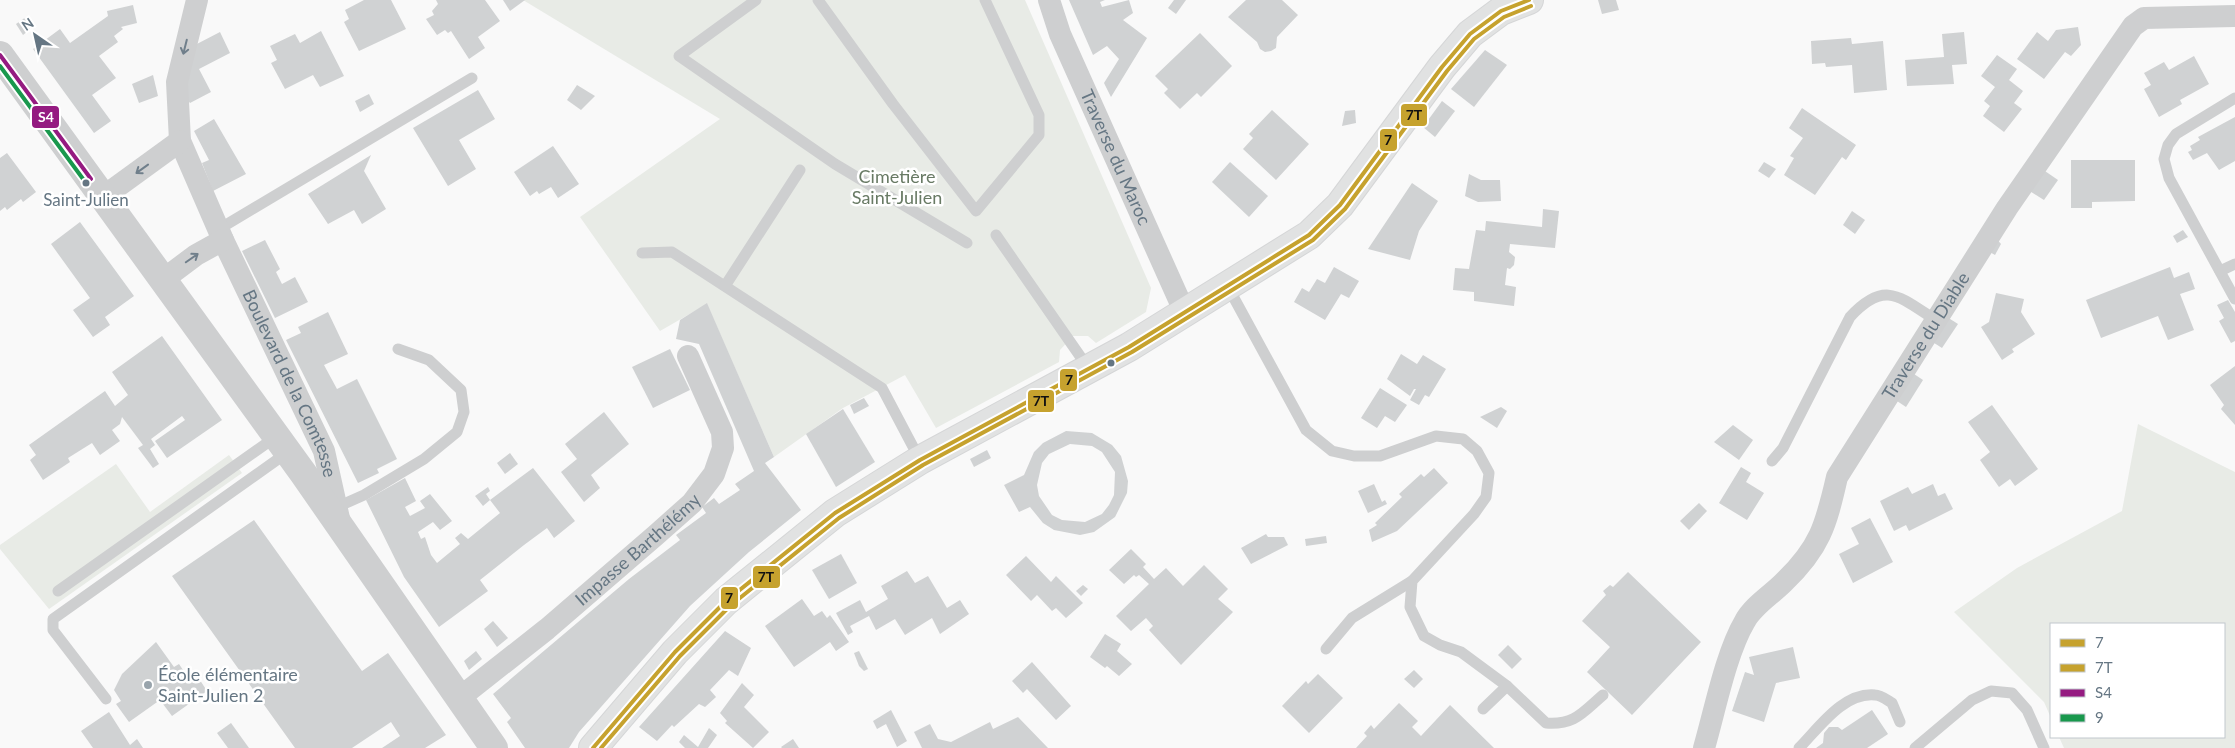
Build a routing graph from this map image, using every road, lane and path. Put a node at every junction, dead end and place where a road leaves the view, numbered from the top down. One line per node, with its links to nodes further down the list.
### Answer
1 (197, 0): 11 (street, one-way to 11)
2 (756, 0): 16 (lane)
3 (818, 0): 4 (lane)
4 (985, 0)
5 (1049, 0): 24 (street, Traverse du Maroc)
6 (1529, 0): 22 (main road)
7 (2235, 16): 25 (street, Traverse du Diable)
8 (3, 66): 13 (street, Boulevard de la Comtesse)
9 (472, 78): 14 (lane)
10 (2235, 98): 19 (lane)
11 (180, 141): 13 (street, one-way to 13); 14 (street, Boulevard de la Comtesse)
12 (800, 170): 21 (lane)
13 (103, 197): 20 (street, Boulevard de la Comtesse)
14 (221, 235): 20 (street, one-way to 14); 32 (street, Boulevard de la Comtesse)
15 (996, 235): 28 (lane)
16 (967, 243)
17 (642, 253): 21 (lane)
18 (2235, 264): 19 (lane)
19 (2220, 271): 23 (lane)
20 (164, 279): 29 (street, Boulevard de la Comtesse)
21 (725, 286): 30 (lane)
22 (1228, 287): 24 (main road); 33 (lane)
23 (2235, 299)
24 (1185, 313): 28 (main road)
25 (1936, 321): 31 (lane); 44 (street, Traverse du Diable)
26 (398, 349): 32 (lane)
27 (688, 356): 39 (street, Impasse Barthélémy)
28 (1089, 368): 30 (main road)
29 (282, 444): 32 (street, Boulevard de la Comtesse); 34 (lane); 38 (lane)
30 (920, 460): 43 (main road)
31 (1772, 462)
32 (340, 520): 39 (street, Boulevard de la Comtesse)
33 (1412, 581): 35 (lane); 36 (lane)
34 (58, 592)
35 (1326, 649)
36 (1507, 686): 37 (lane); 40 (lane)
37 (1603, 695)
38 (106, 698)
39 (458, 699): 42 (street, Boulevard de la Comtesse)
40 (1483, 709)
41 (1900, 722): 45 (lane)
42 (494, 748)
43 (593, 748)
44 (1704, 748)
45 (1798, 748)
46 (1915, 748): 47 (lane)
47 (2044, 748)

